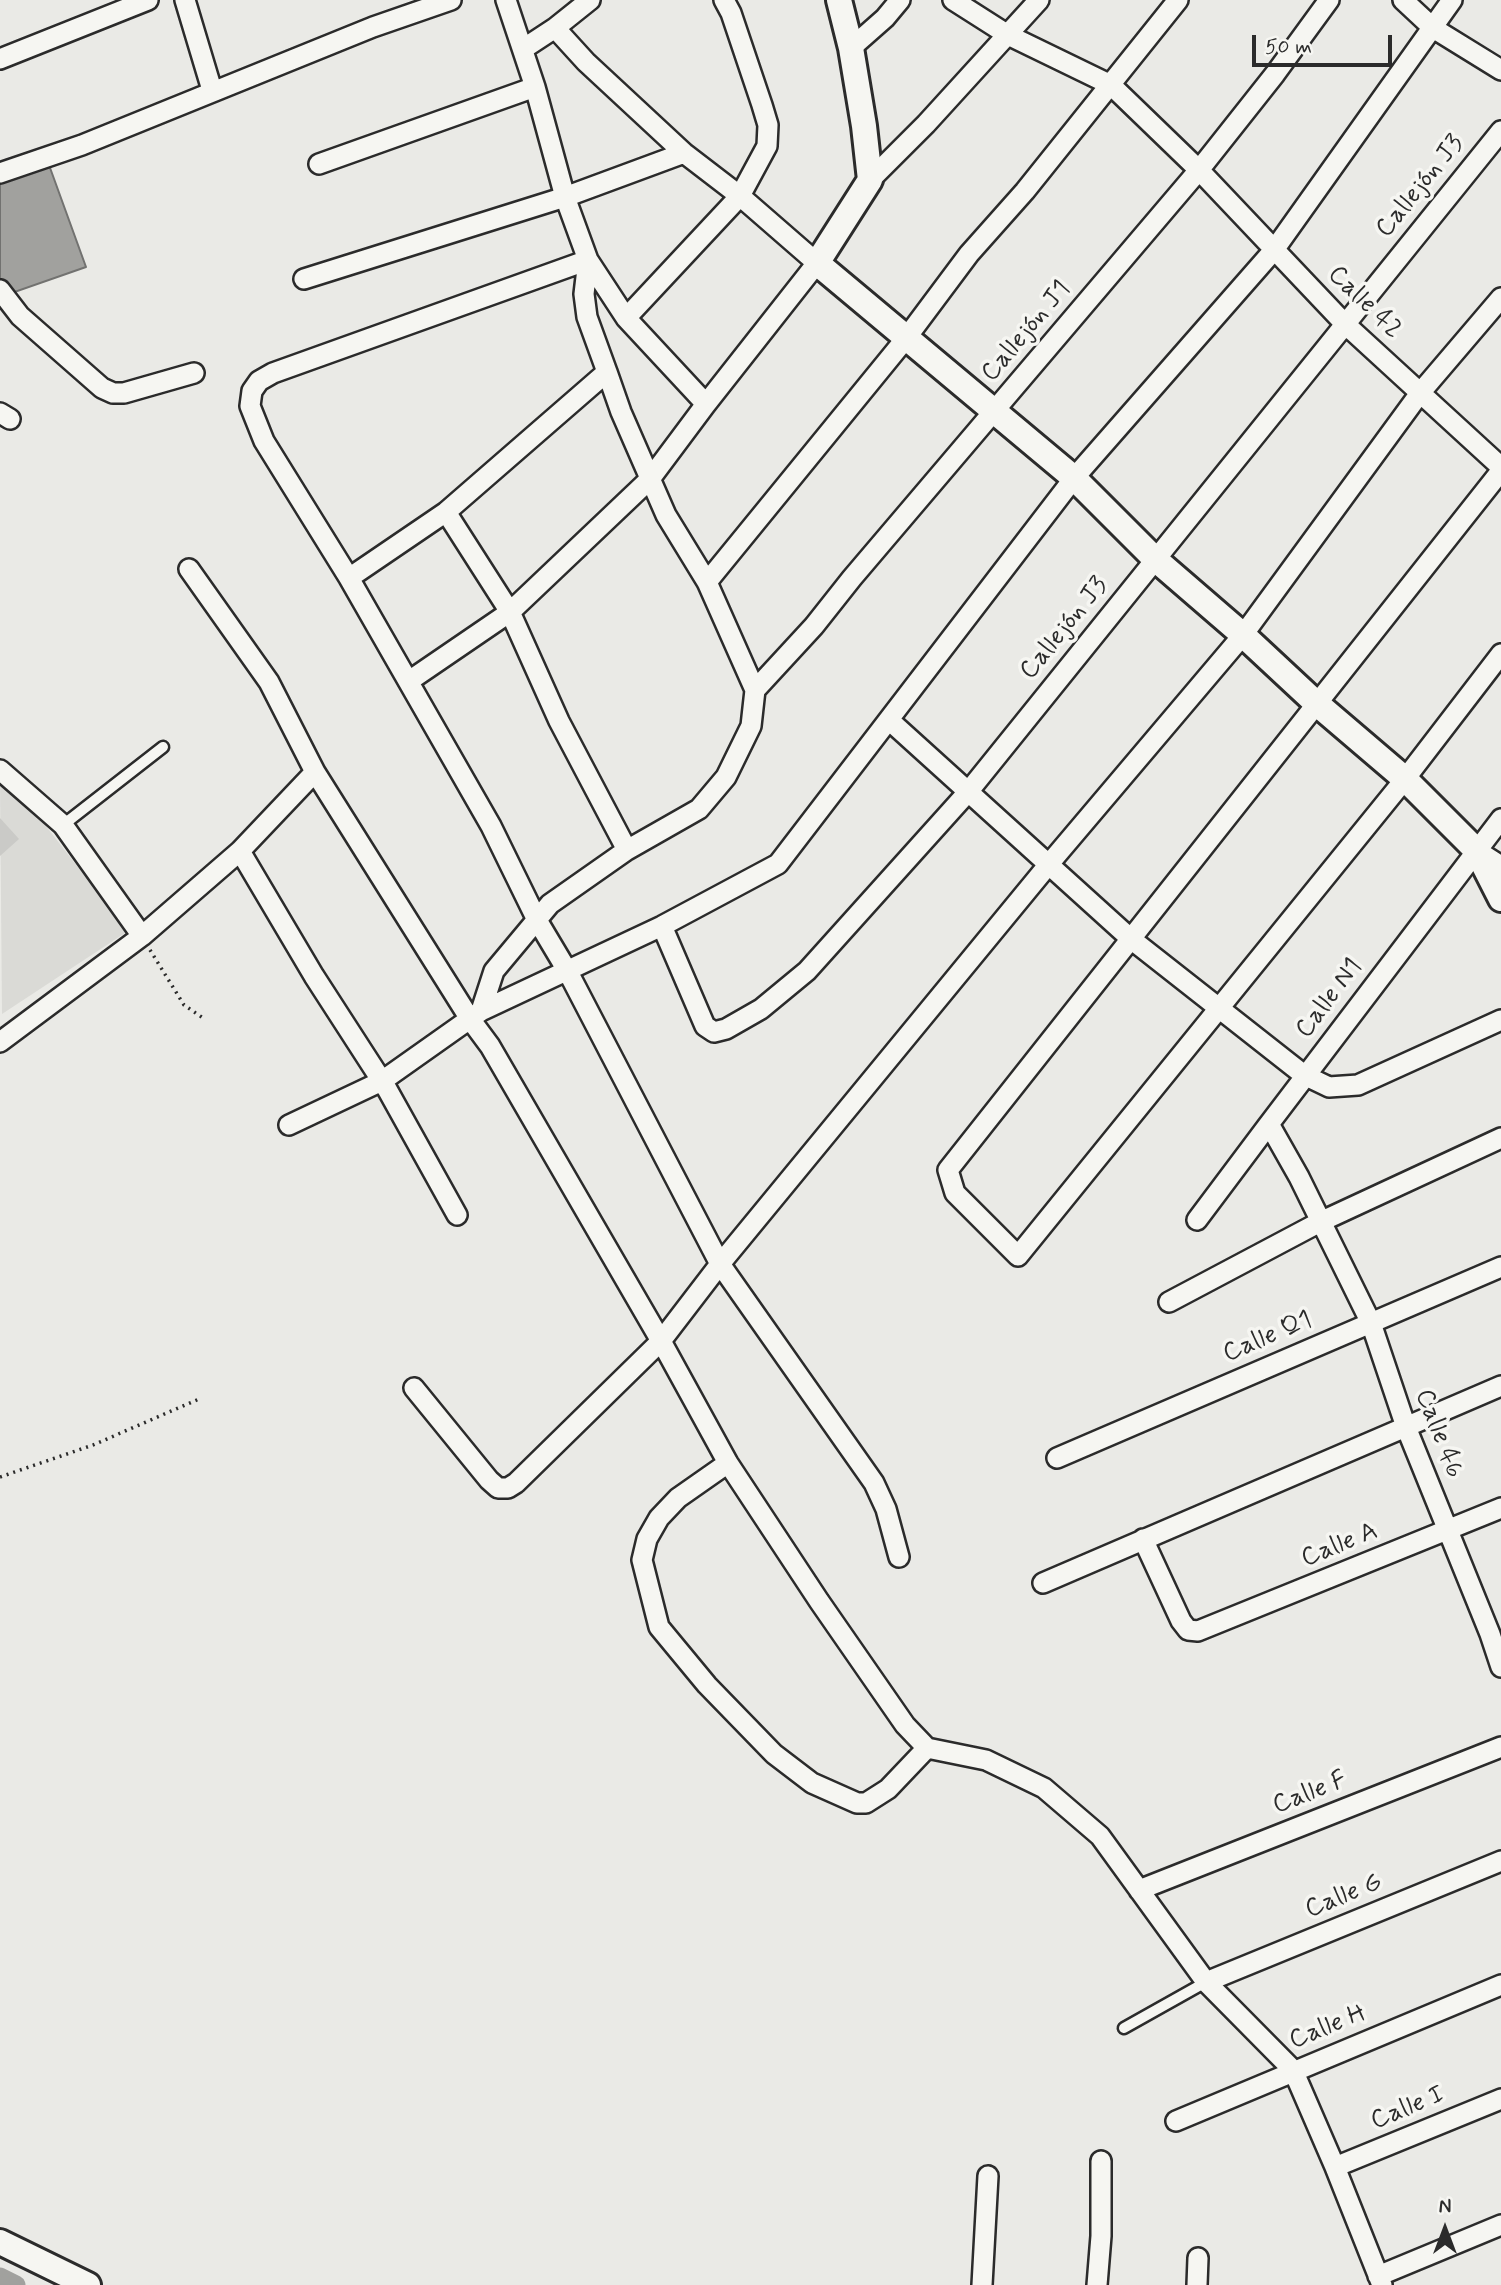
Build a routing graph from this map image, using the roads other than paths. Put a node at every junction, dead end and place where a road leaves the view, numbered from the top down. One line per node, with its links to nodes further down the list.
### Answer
1 (148, 0): 20 (street)
2 (186, 0): 24 (street)
3 (451, 0): 24 (street)
4 (506, 0): 19 (street)
5 (590, 0): 16 (street)
6 (724, 0): 31 (street)
7 (839, 0): 18 (street)
8 (900, 0): 18 (street)
9 (953, 0): 17 (street, Calle 42)
10 (1040, 0): 17 (street)
11 (1178, 0): 22 (street)
12 (1329, 0): 28 (street, Callejón J1)
13 (1403, 0): 15 (street)
14 (1452, 0): 15 (street)
15 (1433, 27): 21 (street); 33 (street)
16 (555, 29): 19 (street); 26 (street)
17 (1008, 35): 22 (street, Calle 42); 30 (street)
18 (850, 48): 30 (street)
19 (523, 49): 23 (street)
20 (0, 59)
21 (1501, 71)
22 (1111, 85): 28 (street, Calle 42); 41 (street)
23 (535, 87): 27 (street); 32 (street)
24 (212, 90): 29 (street)
25 (1501, 131): 40 (street, Callejón J3)
26 (684, 153): 31 (street); 32 (street)
27 (319, 164)
28 (1199, 170): 33 (street, Calle 42); 46 (street, Callejón J1)
29 (0, 173)
30 (870, 180): 35 (street)
31 (740, 195): 35 (street); 39 (street)
32 (565, 197): 34 (street); 36 (street)
33 (1274, 250): 40 (street, Calle 42); 48 (street)
34 (587, 260): 39 (street); 42 (street); 53 (street)
35 (817, 263): 41 (street); 45 (street)
36 (304, 279)
37 (0, 290): 43 (street)
38 (1501, 298): 44 (street)
39 (626, 318): 45 (street)
40 (1344, 323): 44 (street, Calle 42); 51 (street, Callejón J3)
41 (907, 337): 46 (street); 54 (street)
42 (607, 372): 49 (street); 50 (street)
43 (194, 373)
44 (1420, 393): 47 (street, Calle 42); 56 (street)
45 (706, 404): 49 (street)
46 (993, 412): 48 (street); 59 (street, Callejón J1)
47 (1501, 469): 60 (street)
48 (1074, 478): 51 (street); 61 (street)
49 (650, 479): 54 (street); 55 (street)
50 (446, 512): 53 (street); 55 (street)
51 (1155, 559): 56 (street); 66 (street, Callejón J3)
52 (188, 569): 64 (street)
53 (349, 578): 58 (street)
54 (707, 582): 59 (street)
55 (510, 612): 58 (street); 69 (street)
56 (1243, 635): 60 (street); 72 (street)
57 (1501, 654): 65 (street)
58 (409, 681): 75 (street)
59 (755, 690): 69 (street)
60 (1316, 703): 65 (street); 78 (street)
61 (888, 720): 66 (street); 76 (street)
62 (163, 747): 68 (lane)
63 (0, 770): 68 (street)
64 (315, 772): 71 (street); 81 (street)
65 (1405, 779): 70 (street); 80 (street)
66 (968, 792): 72 (street); 76 (street, Callejón J3)
67 (1501, 819): 70 (street, Calle N1)
68 (63, 825): 77 (street)
69 (627, 850): 75 (street)
70 (1476, 850): 73 (street); 74 (street); 84 (street, Calle N1)
71 (240, 851): 77 (street); 85 (street)
72 (1049, 864): 78 (street); 92 (street)
73 (1501, 866)
74 (1501, 899)
75 (537, 920): 79 (street); 81 (street)
76 (662, 926): 79 (street)
77 (142, 936): 83 (street)
78 (1131, 939): 80 (street); 80 (street)
79 (568, 972): 81 (street); 92 (street)
80 (1220, 1009): 84 (street)
81 (475, 1015): 85 (street); 96 (street)
82 (1501, 1020): 84 (street)
83 (0, 1042)
84 (1304, 1075): 86 (street, Calle N1)
85 (382, 1081): 87 (street); 89 (street)
86 (1269, 1124): 90 (street, Calle N1); 91 (street)
87 (289, 1125)
88 (1501, 1138): 91 (street)
89 (457, 1215)
90 (1197, 1220)
91 (1320, 1222): 94 (street); 95 (street, Calle 46)
92 (720, 1264): 96 (street); 105 (street)
93 (1501, 1267): 95 (street, Calle Q1)
94 (1169, 1302)
95 (1371, 1323): 99 (street, Calle 46); 100 (street, Calle Q1)
96 (661, 1341): 98 (street); 101 (street)
97 (1501, 1386): 99 (street)
98 (414, 1388)
99 (1406, 1427): 103 (street, Calle 46); 104 (street)
100 (1057, 1458)
101 (728, 1463): 110 (street); 110 (street)
102 (1501, 1508): 103 (street, Calle A)
103 (1447, 1531): 104 (street, Calle A); 107 (street, Calle 46)
104 (1143, 1539): 106 (street)
105 (899, 1558)
106 (1043, 1583)
107 (1495, 1631): 108 (street, Calle 46)
108 (1501, 1667)
109 (1501, 1747): 112 (street, Calle F)
110 (927, 1748): 112 (street)
111 (1501, 1861): 113 (street, Calle G)
112 (1139, 1890): 113 (street)
113 (1206, 1982): 115 (lane); 116 (street)
114 (1501, 1985): 116 (street, Calle H)
115 (1125, 2028)
116 (1293, 2070): 118 (street, Calle H); 120 (street)
117 (1501, 2099): 120 (street, Calle I)
118 (1175, 2121)
119 (1101, 2161): 128 (street)
120 (1335, 2167): 125 (street)
121 (988, 2176): 127 (street)
122 (1501, 2225): 125 (street)
123 (0, 2242): 126 (street)
124 (1198, 2259): 129 (street)
125 (1380, 2281)
126 (88, 2285)
127 (982, 2285)
128 (1097, 2285)
129 (1197, 2285)

